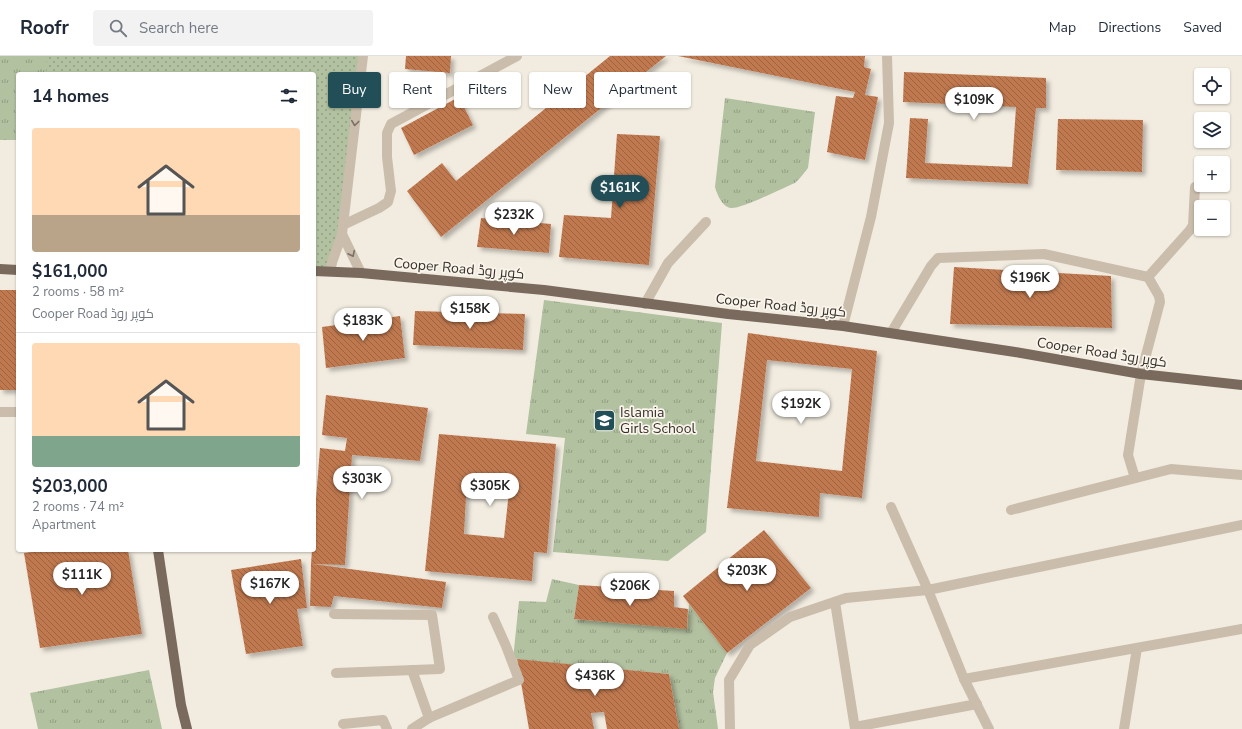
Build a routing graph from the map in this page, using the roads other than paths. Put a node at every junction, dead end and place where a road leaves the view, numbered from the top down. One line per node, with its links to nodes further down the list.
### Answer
1 (363, 56): 6 (street, one-way to 6)
2 (517, 56): 6 (street)
3 (887, 56): 14 (street)
4 (1195, 192): 12 (street)
5 (706, 222): 13 (street)
6 (342, 229): 10 (street); 11 (street, one-way to 11)
7 (0, 269): 8 (main road)
8 (16, 270)
9 (316, 271): 10 (main road, Cooper Road کوپر روڈ)
10 (329, 271): 11 (main road, Cooper Road کوپر روڈ)
11 (361, 274): 13 (main road, Cooper Road کوپر روڈ)
12 (1148, 277): 15 (street); 16 (street)
13 (645, 304): 14 (main road, Cooper Road کوپر روڈ)
14 (843, 326): 15 (main road, Cooper Road کوپر روڈ)
15 (891, 333): 16 (main road, Cooper Road کوپر روڈ)
16 (1141, 374): 17 (main road, Cooper Road کوپر روڈ); 21 (street)
17 (1242, 386)
18 (0, 412): 19 (street)
19 (16, 412)
20 (1242, 475): 21 (street)
21 (1135, 478): 23 (street)
22 (890, 507): 26 (street)
23 (1011, 510)
24 (1242, 525): 26 (street)
25 (158, 552): 39 (main road)
26 (928, 590): 27 (street); 34 (street)
27 (835, 602): 38 (street); 42 (street)
28 (334, 614): 32 (street)
29 (493, 617): 36 (street)
30 (1242, 629): 31 (street)
31 (1137, 648): 34 (street); 44 (street)
32 (412, 670): 33 (street); 36 (street)
33 (336, 673)
34 (964, 679): 35 (street)
35 (977, 704): 38 (street); 43 (street)
36 (429, 718): 41 (street)
37 (343, 724): 40 (street)
38 (855, 728)
39 (188, 729)
40 (387, 729)
41 (412, 729)
42 (730, 729)
43 (989, 729)
44 (1124, 729)

